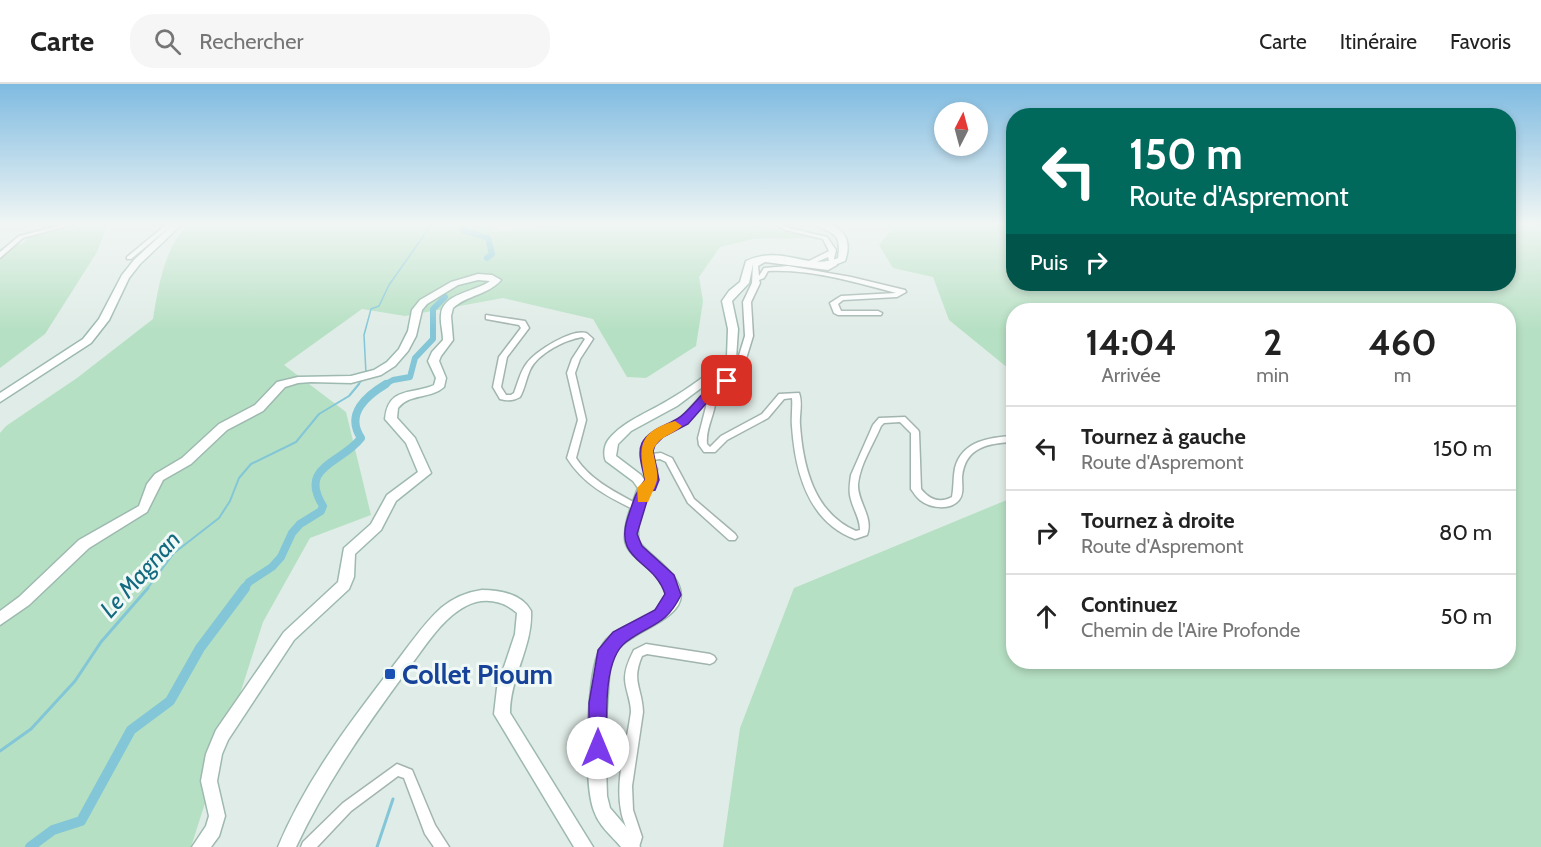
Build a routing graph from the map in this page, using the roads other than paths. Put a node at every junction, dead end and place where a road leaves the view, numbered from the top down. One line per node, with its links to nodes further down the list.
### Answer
1 (140, 260): 10 (street)
2 (759, 260): 13 (street)
3 (824, 260): 5 (street)
4 (839, 260): 5 (street)
5 (833, 264): 6 (street)
6 (756, 279): 7 (street); 9 (street)
7 (878, 314)
8 (489, 317): 14 (street)
9 (711, 392): 11 (street); 12 (street)
10 (0, 398)
11 (1006, 440)
12 (648, 457): 13 (street); 15 (street)
13 (644, 488): 14 (street)
14 (638, 508): 23 (street)
15 (732, 537)
16 (0, 619): 18 (street)
17 (711, 658): 23 (street)
18 (201, 847)
19 (287, 847): 22 (street)
20 (308, 847): 21 (street)
21 (442, 847)
22 (584, 847)
23 (632, 847)

